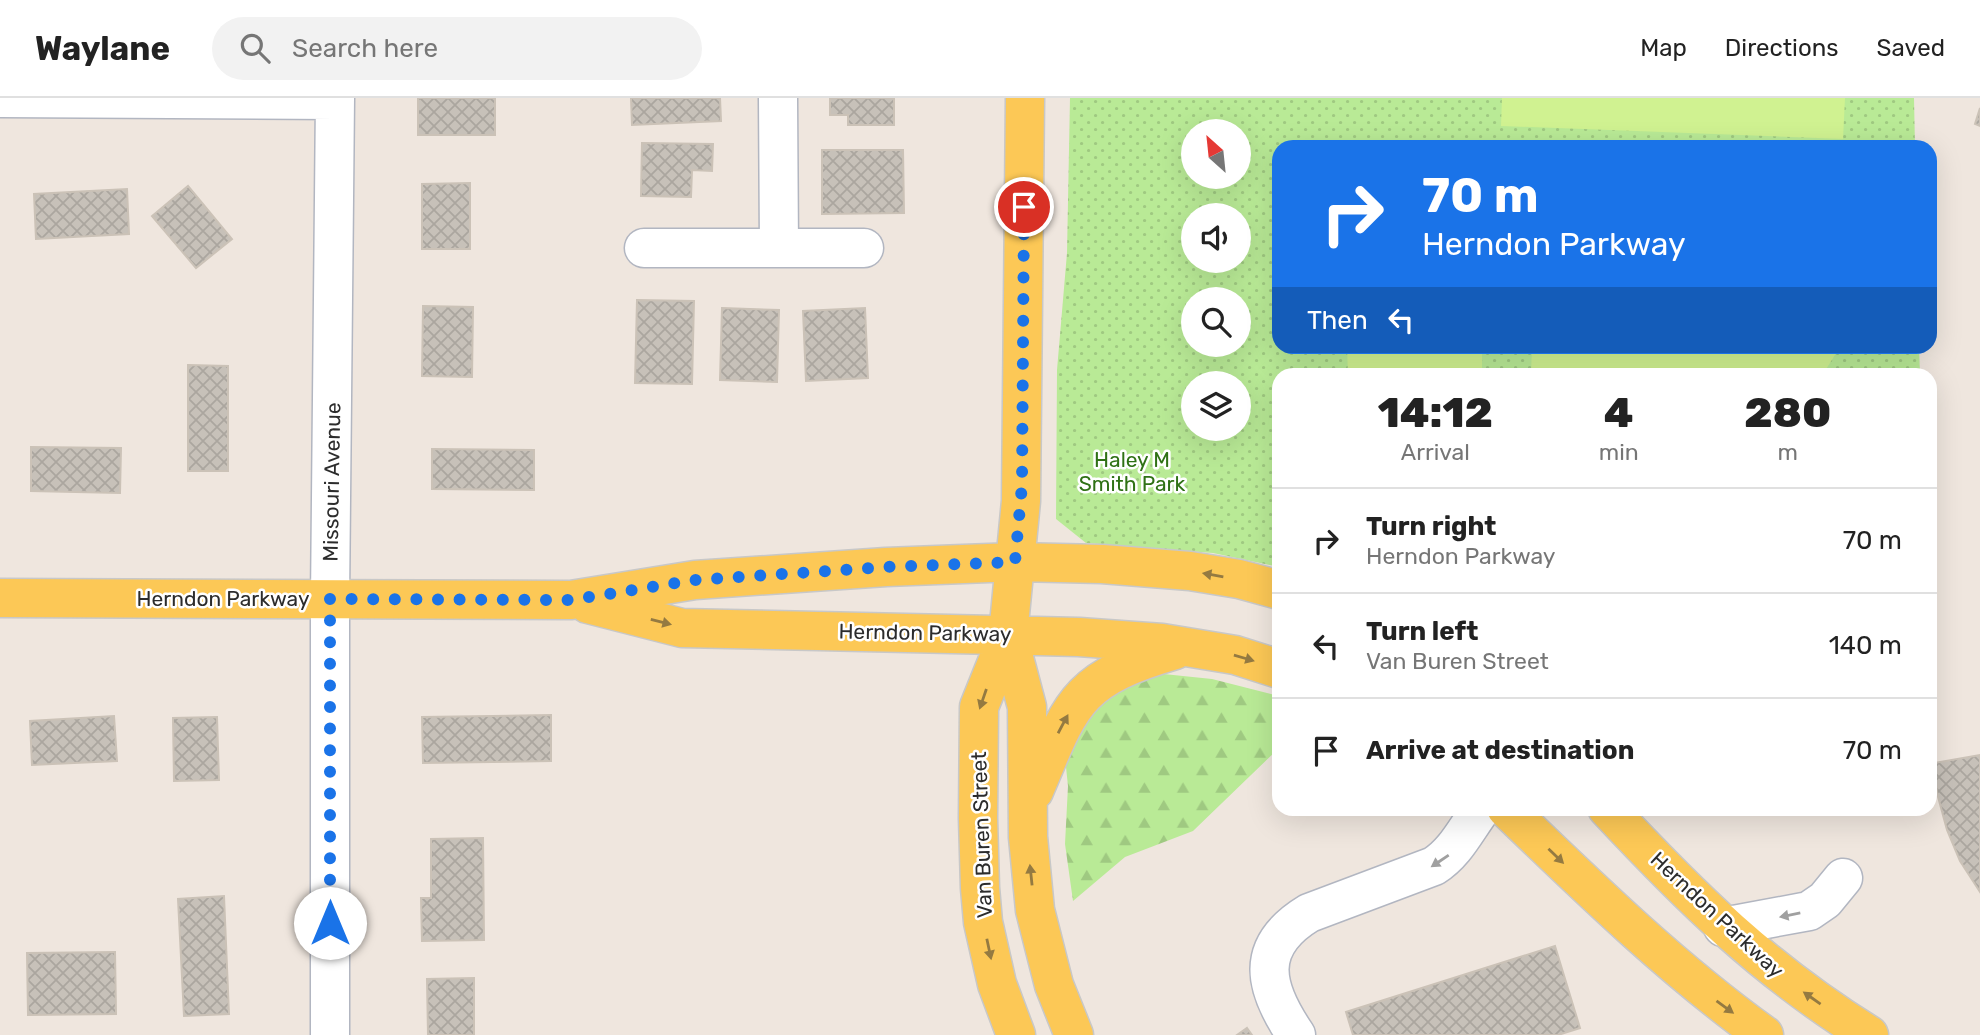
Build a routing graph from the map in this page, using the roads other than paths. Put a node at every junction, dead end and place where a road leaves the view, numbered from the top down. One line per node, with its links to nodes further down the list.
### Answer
1 (0, 98): 4 (street)
2 (778, 98): 6 (street)
3 (1024, 98): 8 (main road, Van Buren Street)
4 (335, 99): 11 (street, Missouri Avenue)
5 (644, 248): 6 (street)
6 (779, 248): 7 (street)
7 (864, 248)
8 (1015, 562): 9 (main road, Herndon Parkway, one-way to 8); 12 (main road, Herndon Parkway); 13 (main road, Van Buren Street)
9 (1272, 588)
10 (0, 598): 11 (main road, Herndon Parkway)
11 (330, 599): 12 (main road, Herndon Parkway); 23 (street, Missouri Avenue)
12 (571, 600): 13 (main road, Herndon Parkway, one-way to 13)
13 (1008, 635): 14 (main road, Herndon Parkway); 16 (main road, Van Buren Street); 24 (main road, Van Buren Street, one-way to 24)
14 (1188, 646): 15 (main road, Herndon Parkway, one-way to 15); 16 (main road, one-way to 14)
15 (1272, 667)
16 (1027, 809): 25 (main road, Van Buren Street, one-way to 16)
17 (1476, 816): 22 (street, one-way to 22)
18 (1515, 816): 26 (main road, one-way to 26)
19 (1615, 816): 21 (main road, Herndon Parkway)
20 (1843, 878): 21 (street, one-way to 21)
21 (1723, 927): 27 (main road, Herndon Parkway, one-way to 21)
22 (1288, 1023)
23 (330, 1035)
24 (1016, 1035)
25 (1074, 1035)
26 (1764, 1035)
27 (1869, 1035)

